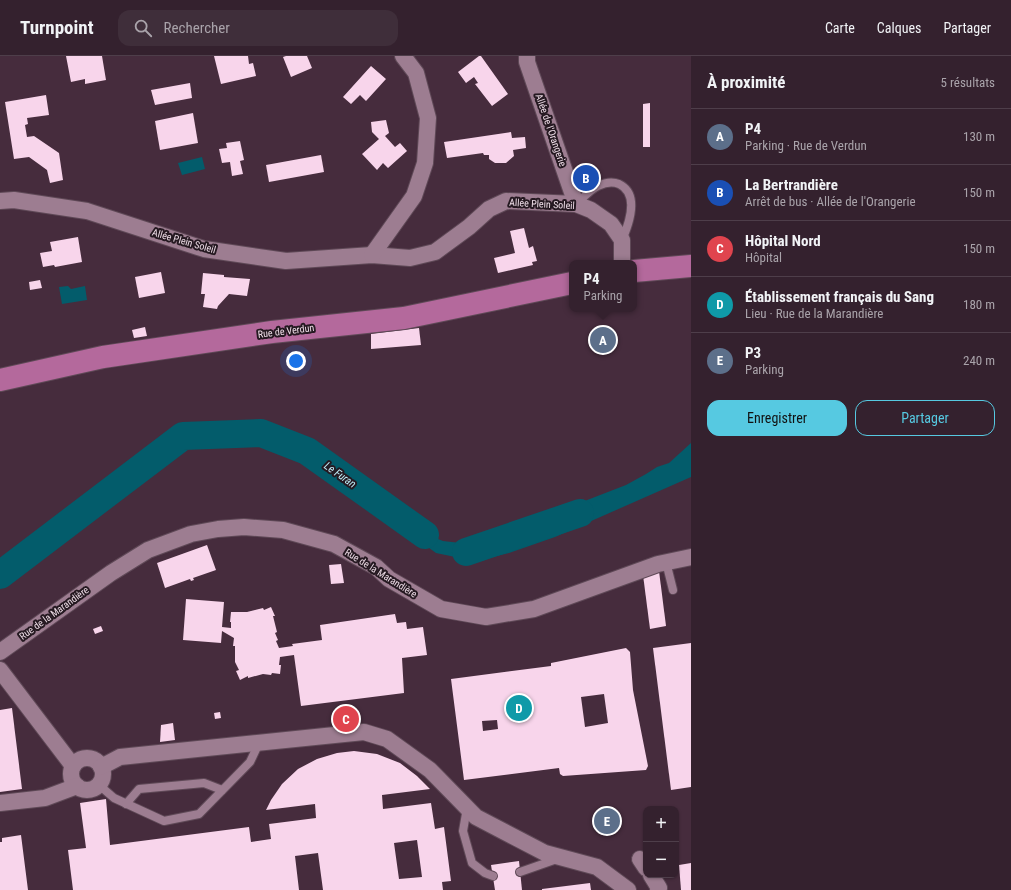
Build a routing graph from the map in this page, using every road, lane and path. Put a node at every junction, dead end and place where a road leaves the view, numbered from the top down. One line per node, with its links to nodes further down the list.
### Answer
1 (404, 56): 6 (street)
2 (527, 56): 4 (street, Allée de l'Orangerie)
3 (0, 201): 6 (street, Allée Plein Soleil)
4 (576, 204): 5 (street, Allée Plein Soleil); 5 (lane); 6 (street, Allée Plein Soleil)
5 (622, 240): 7 (street)
6 (372, 255)
7 (622, 260)
8 (691, 266): 9 (main road)
9 (637, 271)
10 (569, 284): 11 (main road, Rue de Verdun)
11 (0, 380)
12 (691, 557): 13 (street, Rue de la Marandière)
13 (666, 562): 14 (lane); 15 (street, Rue de la Marandière)
14 (673, 590)
15 (0, 652)
16 (0, 670): 18 (street)
17 (259, 743): 19 (street); 22 (lane); 25 (street)
18 (73, 766): 19 (street); 21 (street)
19 (101, 767): 20 (street)
20 (99, 785): 21 (street); 24 (lane)
21 (77, 786): 23 (street)
22 (222, 790): 24 (lane); 24 (lane)
23 (0, 803)
24 (126, 804)
25 (467, 808): 26 (street); 28 (lane)
26 (561, 858): 27 (lane); 30 (street)
27 (520, 872)
28 (493, 876)
29 (653, 878): 31 (street)
30 (628, 890)
31 (658, 890)

